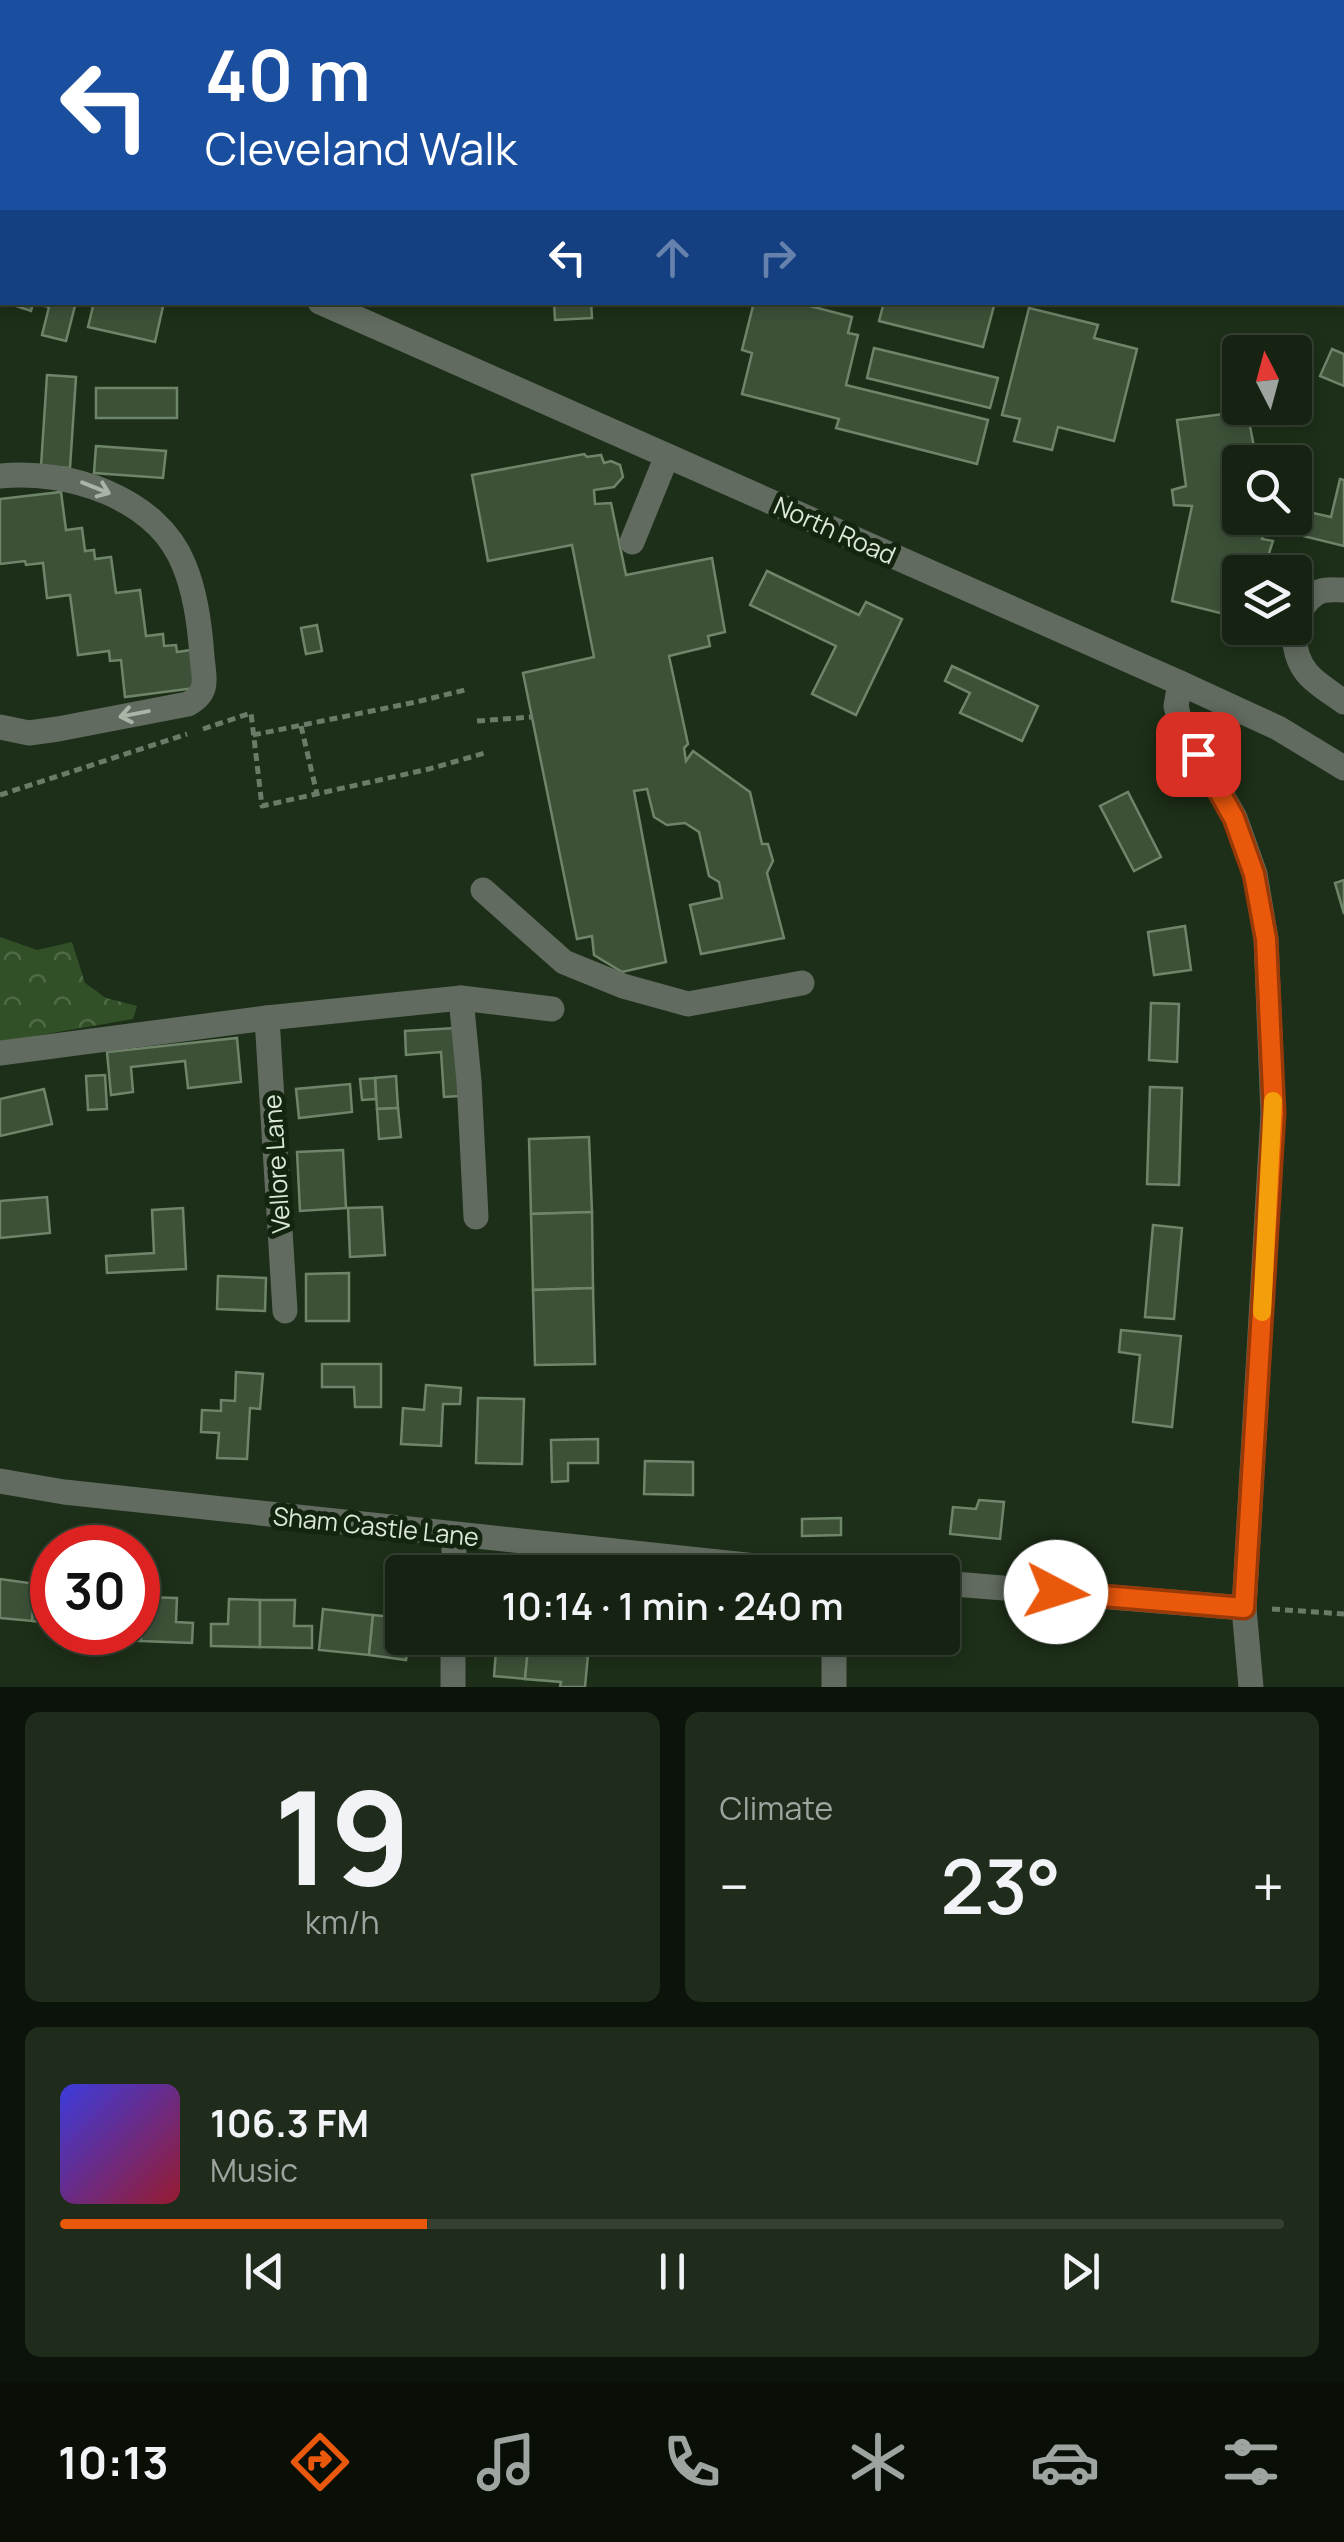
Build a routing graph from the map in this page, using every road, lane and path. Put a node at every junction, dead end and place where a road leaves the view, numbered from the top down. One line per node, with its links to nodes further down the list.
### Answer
1 (327, 305): 2 (street, North Road)
2 (667, 456): 4 (street); 6 (street, North Road)
3 (0, 476): 12 (street, one-way to 12)
4 (632, 542)
5 (1344, 590): 8 (street)
6 (1180, 683): 15 (street, North Road); 31 (street)
7 (469, 688): 11 (path)
8 (1344, 702)
9 (532, 718): 10 (path)
10 (477, 721)
11 (302, 726): 13 (path); 16 (path)
12 (0, 727)
13 (253, 735): 16 (path); 17 (path)
14 (485, 753): 16 (path)
15 (1344, 768)
16 (318, 794)
17 (0, 795)
18 (484, 890): 19 (street)
19 (802, 983)
20 (461, 998): 21 (street); 22 (street); 24 (street)
21 (552, 1009)
22 (267, 1018): 23 (street); 25 (street, Vellore Lane)
23 (0, 1053)
24 (476, 1217)
25 (286, 1310)
26 (0, 1481): 27 (street, Sham Castle Lane)
27 (454, 1535): 28 (street); 29 (street, Sham Castle Lane)
28 (454, 1555)
29 (648, 1555)
30 (960, 1585): 31 (street)
31 (1244, 1608): 32 (path); 37 (street)
32 (1344, 1614)
33 (453, 1655): 35 (street)
34 (834, 1655): 36 (street)
35 (453, 1687)
36 (834, 1687)
37 (1251, 1687)

